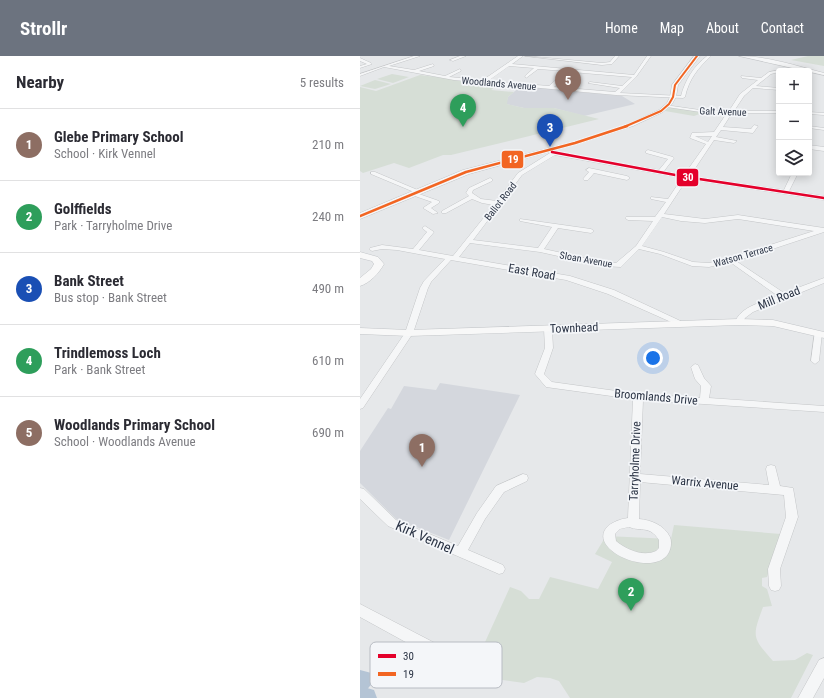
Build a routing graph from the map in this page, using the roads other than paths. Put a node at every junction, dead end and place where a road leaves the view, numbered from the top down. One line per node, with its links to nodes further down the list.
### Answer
1 (418, 56): 17 (street)
2 (464, 56): 13 (street)
3 (476, 56): 4 (street)
4 (483, 56)
5 (521, 56): 16 (street)
6 (527, 56): 14 (street)
7 (617, 56): 14 (street)
8 (649, 56): 29 (street)
9 (697, 56): 41 (main road)
10 (709, 56): 41 (street)
11 (741, 56): 20 (street)
12 (360, 59): 18 (street)
13 (452, 60)
14 (592, 63): 26 (street)
15 (433, 65): 25 (street)
16 (508, 65): 19 (street); 34 (street)
17 (384, 66): 25 (street, Woodlands Avenue); 28 (street)
18 (360, 67)
19 (538, 68): 22 (street); 32 (street)
20 (801, 68)
21 (460, 70): 31 (street, Woodlands Avenue)
22 (569, 71): 26 (street); 38 (street)
23 (776, 71): 33 (street, Sloan Avenue)
24 (812, 71): 27 (street)
25 (412, 72): 31 (street, Woodlands Avenue)
26 (584, 72): 29 (street)
27 (824, 74)
28 (360, 75)
29 (635, 76): 36 (street)
30 (742, 77): 33 (street)
31 (446, 78): 34 (street, Woodlands Avenue)
32 (526, 78)
33 (761, 79): 37 (street, Sloan Avenue)
34 (483, 82): 38 (street, Woodlands Avenue)
35 (590, 83): 36 (street)
36 (624, 87): 40 (street)
37 (752, 87): 39 (street); 43 (street, Sloan Avenue)
38 (550, 88): 40 (street, Woodlands Avenue)
39 (776, 89)
40 (616, 94): 41 (street, Woodlands Avenue)
41 (673, 97): 42 (main road)
42 (667, 106): 43 (street, Galt Avenue); 55 (main road)
43 (730, 112): 44 (street, Galt Avenue); 49 (street, Sloan Avenue)
44 (776, 112)
45 (812, 113): 46 (street)
46 (824, 114)
47 (756, 126): 49 (street)
48 (812, 127): 50 (street)
49 (719, 128): 51 (street, Sloan Avenue)
50 (824, 129)
51 (712, 139): 52 (street); 63 (street, Sloan Avenue)
52 (734, 141)
53 (812, 147): 54 (street)
54 (824, 149)
55 (551, 151): 57 (street); 67 (main road); 72 (street, Ballot Road)
56 (648, 152): 58 (street)
57 (628, 166): 58 (street); 61 (street)
58 (661, 172): 63 (street)
59 (372, 173): 67 (street)
60 (589, 174): 61 (street)
61 (618, 176): 64 (street)
62 (794, 176): 66 (street)
63 (686, 177): 66 (street); 71 (street, Sloan Avenue)
64 (627, 178)
65 (490, 180): 68 (street)
66 (786, 192): 70 (street)
67 (416, 193): 74 (street); 75 (main road)
68 (472, 197): 72 (street); 73 (street)
69 (653, 198): 71 (street)
70 (824, 198)
71 (669, 201): 76 (street, Sloan Avenue)
72 (499, 203): 85 (street, Ballot Road)
73 (444, 212)
74 (435, 213)
75 (360, 216)
76 (659, 217): 77 (street); 80 (street); 86 (street, Sloan Avenue)
77 (628, 218)
78 (522, 220): 79 (street)
79 (556, 225): 83 (street); 88 (street)
80 (787, 225): 82 (street); 84 (street)
81 (425, 228): 89 (street)
82 (823, 230): 84 (street, Watson Terrace)
83 (591, 231)
84 (796, 239): 92 (street, Watson Terrace)
85 (467, 241): 88 (street, Sloan Avenue); 91 (street, Ballot Road)
86 (638, 248): 88 (street, Sloan Avenue); 92 (street, Watson Terrace)
87 (372, 249): 89 (street, East Road)
88 (540, 250)
89 (414, 252): 91 (street, East Road)
90 (360, 255): 94 (main road)
91 (452, 258): 97 (street, East Road); 100 (street, Ballot Road)
92 (731, 260): 95 (street)
93 (824, 280): 95 (street, Mill Road)
94 (360, 283)
95 (783, 296): 96 (street, Mill Road)
96 (739, 322): 97 (main road, Townhead); 101 (main road, Townhead)
97 (683, 324): 98 (main road, Townhead)
98 (548, 329): 100 (main road, Townhead); 104 (street, Broomlands Drive)
99 (360, 331): 100 (main road, Townhead)
100 (409, 333): 106 (street)
101 (821, 334): 102 (street)
102 (816, 361)
103 (695, 367): 105 (street)
104 (638, 397): 105 (street, Broomlands Drive); 109 (street, Tarryholme Drive)
105 (704, 402): 107 (street, Broomlands Drive)
106 (360, 406)
107 (824, 409)
108 (771, 469): 111 (street)
109 (634, 477): 111 (street, Warrix Avenue); 113 (street, Tarryholme Drive)
110 (523, 478): 114 (street)
111 (775, 490): 116 (street, Warrix Avenue)
112 (360, 492): 114 (street, Kirk Vennel)
113 (633, 524): 113 (street)
114 (460, 553): 115 (street, Kirk Vennel)
115 (499, 569)
116 (775, 586)
117 (360, 610): 118 (street)
118 (421, 642)
119 (824, 665): 120 (street)
120 (805, 698)

